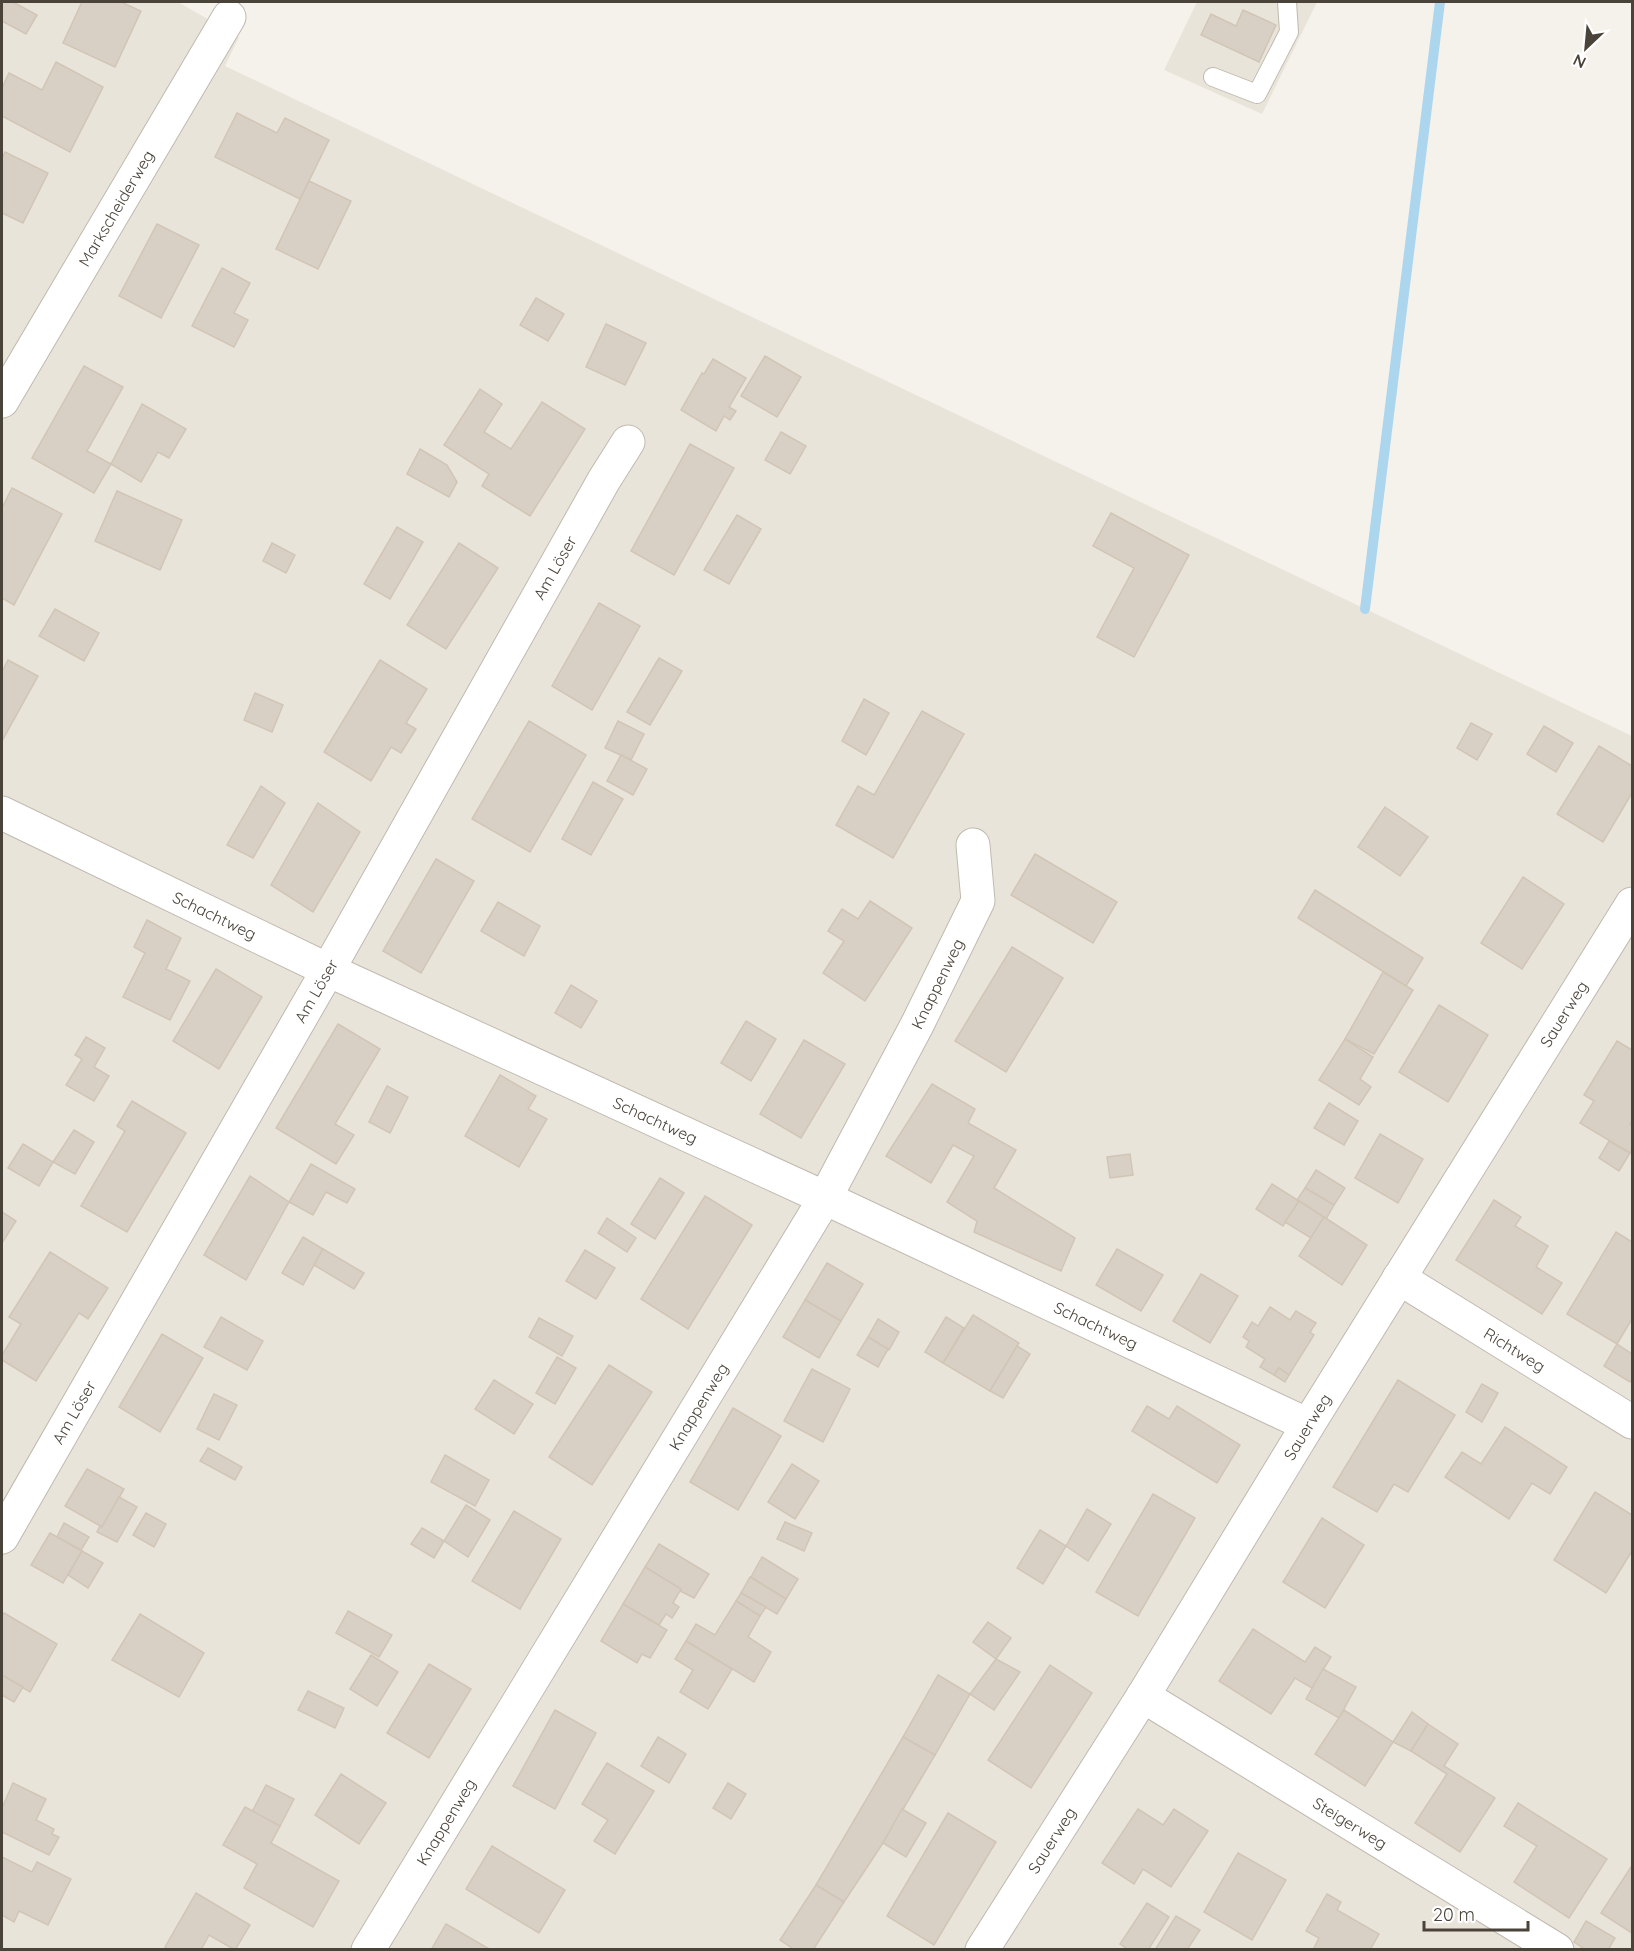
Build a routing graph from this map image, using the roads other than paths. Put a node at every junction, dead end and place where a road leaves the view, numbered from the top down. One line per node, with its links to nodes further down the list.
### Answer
1 (1287, 2): 3 (lane)
2 (229, 17): 4 (street, Markscheiderweg)
3 (1213, 77)
4 (4, 391)
5 (628, 442): 9 (street, Am Löser)
6 (2, 813): 9 (street, Schachtweg)
7 (973, 845): 10 (street, Knappenweg)
8 (1632, 904): 11 (street, Sauerweg)
9 (328, 970): 10 (street, Schachtweg); 14 (street, Am Löser)
10 (825, 1198): 13 (street, Schachtweg); 16 (street, Knappenweg)
11 (1399, 1278): 12 (street, Richtweg); 13 (street, Sauerweg)
12 (1632, 1422)
13 (1308, 1425): 15 (street, Sauerweg)
14 (2, 1537)
15 (1143, 1696): 17 (street, Sauerweg); 18 (street, Steigerweg)
16 (368, 1950)
17 (982, 1950)
18 (1557, 1950)

